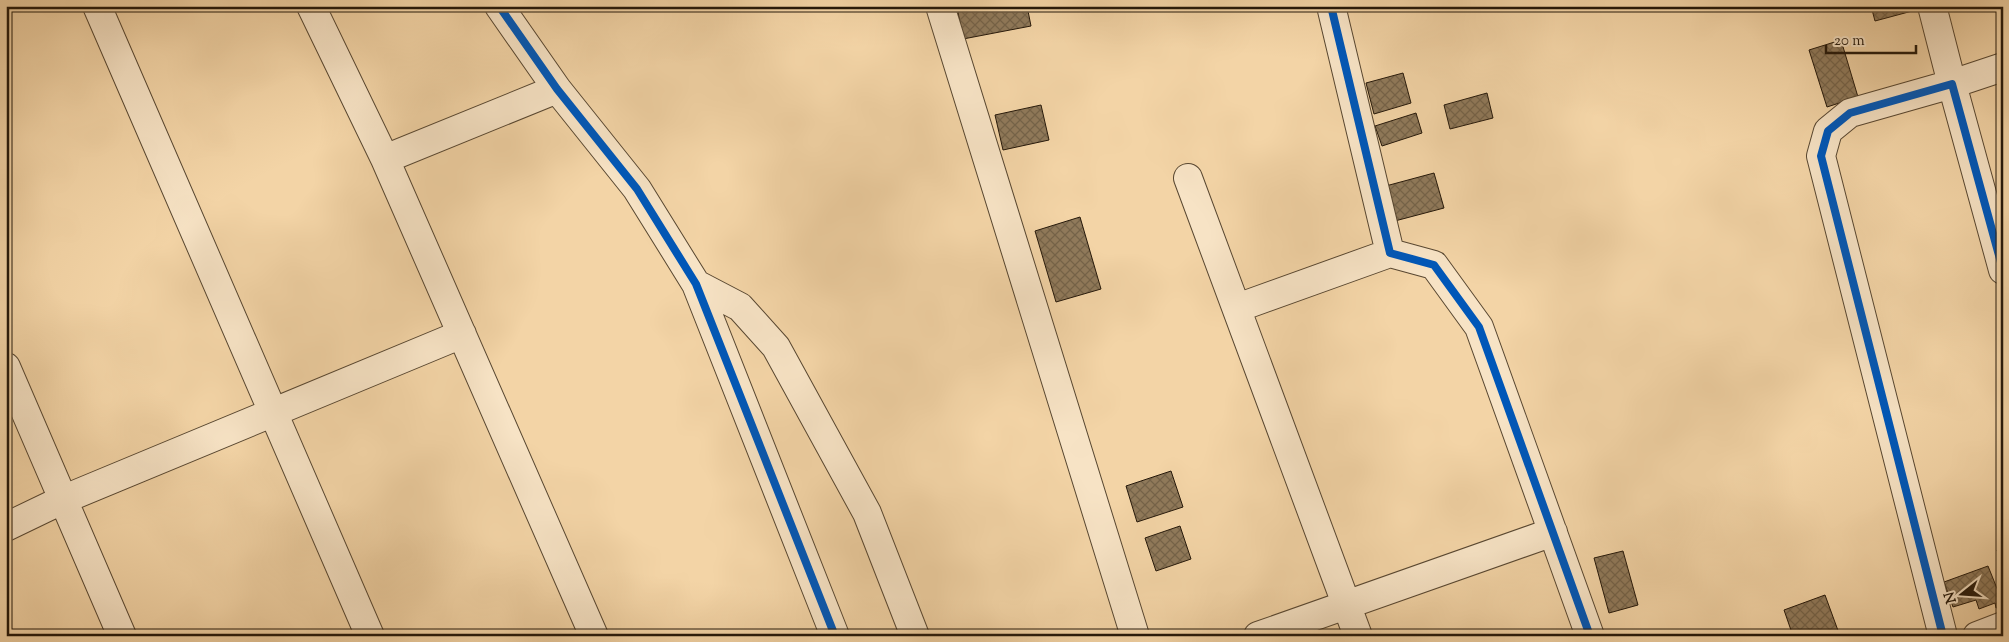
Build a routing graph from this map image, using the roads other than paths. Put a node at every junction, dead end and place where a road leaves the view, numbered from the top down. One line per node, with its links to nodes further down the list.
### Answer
1 (97, 6): 18 (street)
2 (311, 6): 10 (street)
3 (499, 6): 9 (street)
4 (940, 6): 29 (street)
5 (1331, 6): 12 (street)
6 (1932, 6): 8 (street)
7 (2003, 67): 8 (street)
8 (1952, 84): 13 (street); 33 (street)
9 (557, 89): 10 (street); 14 (street)
10 (385, 159): 16 (street)
11 (1188, 178): 15 (street)
12 (1390, 253): 15 (street); 21 (street)
13 (2003, 270)
14 (696, 284): 27 (street); 28 (street)
15 (1237, 308): 22 (street)
16 (462, 334): 18 (street); 26 (street)
17 (6, 368): 19 (street)
18 (273, 411): 19 (street); 25 (street)
19 (62, 500): 20 (street); 24 (street)
20 (6, 526)
21 (1553, 532): 22 (street); 32 (street)
22 (1346, 603): 30 (street); 31 (street)
23 (2003, 626): 34 (street)
24 (122, 636)
25 (370, 636)
26 (594, 636)
27 (835, 636)
28 (915, 636)
29 (1135, 636)
30 (1258, 636)
31 (1358, 636)
32 (1590, 636)
33 (1943, 636)
34 (1977, 636)

